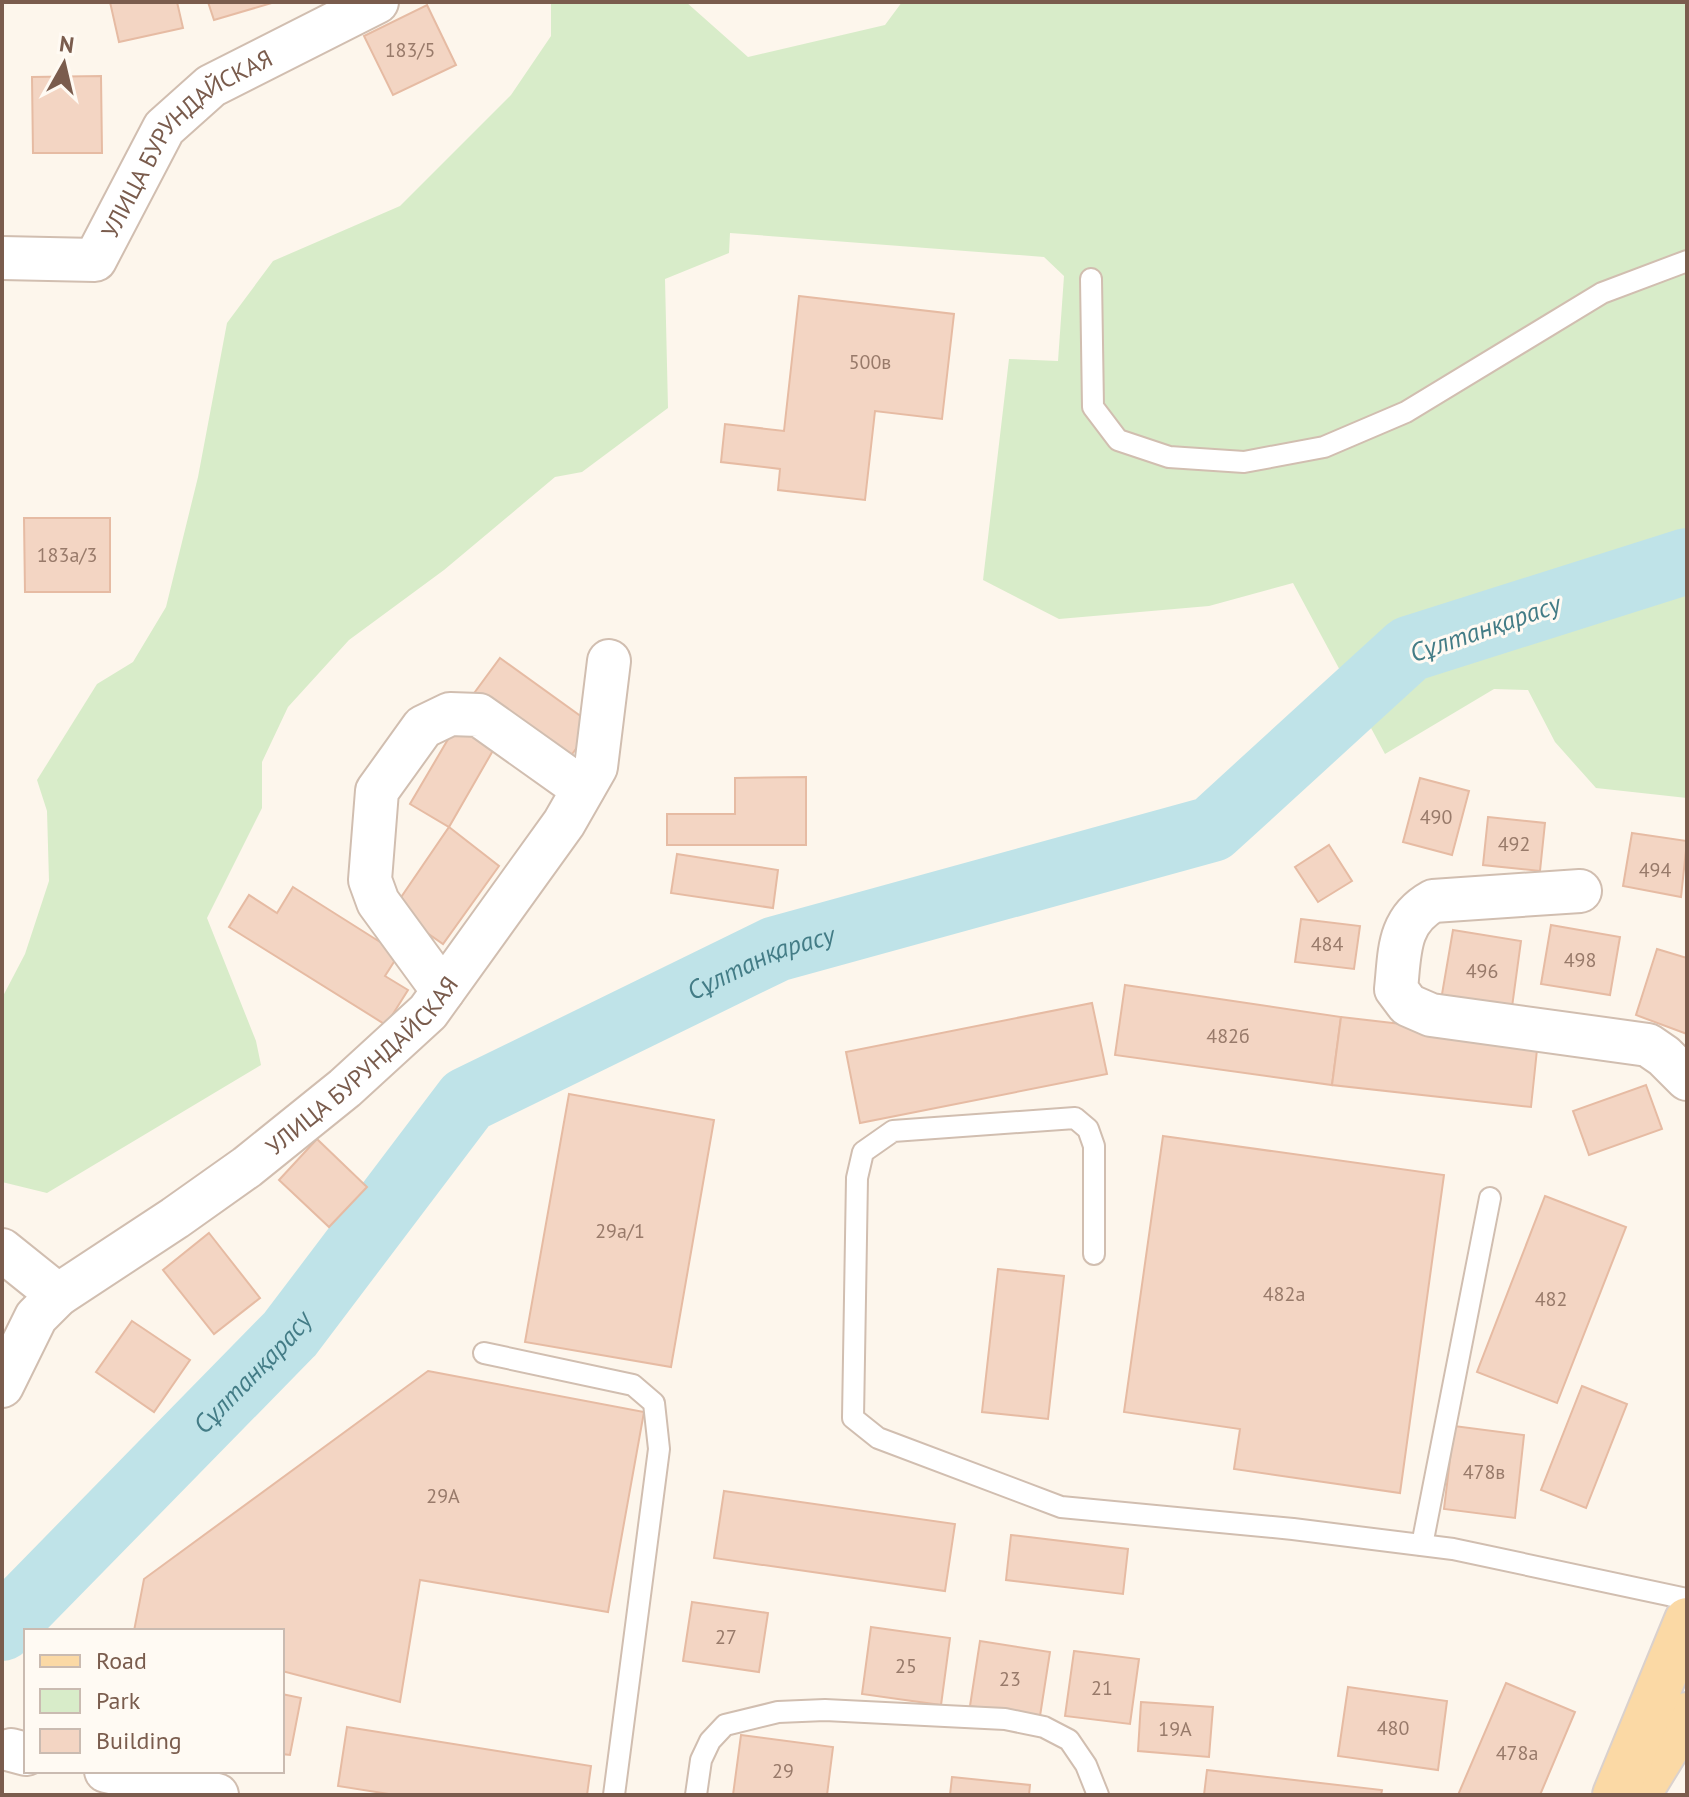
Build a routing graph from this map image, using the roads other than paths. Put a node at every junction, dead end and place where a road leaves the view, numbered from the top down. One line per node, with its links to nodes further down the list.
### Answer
1 (377, 2): 2 (street, УЛИЦА БУРУНДАЙСКАЯ)
2 (2, 258)
3 (1687, 261): 4 (lane)
4 (1091, 279)
5 (609, 661): 6 (street, УЛИЦА БУРУНДАЙСКАЯ)
6 (583, 789): 8 (street, УЛИЦА БУРУНДАЙСКАЯ); 8 (street)
7 (1580, 891): 9 (street)
8 (443, 991): 13 (street, УЛИЦА БУРУНДАЙСКАЯ)
9 (1687, 1079)
10 (1490, 1198): 16 (lane)
11 (2, 1250): 13 (street)
12 (1094, 1254): 16 (lane)
13 (58, 1295): 15 (street, УЛИЦА БУРУНДАЙСКАЯ)
14 (484, 1353): 22 (lane)
15 (2, 1386)
16 (1422, 1545): 17 (lane)
17 (1687, 1599)
18 (1687, 1620): 25 (main road)
19 (1687, 1715): 26 (main road)
20 (115, 1773): 21 (street)
21 (217, 1795)
22 (614, 1795)
23 (696, 1795): 24 (lane)
24 (1098, 1795)
25 (1615, 1795)
26 (1638, 1795)

